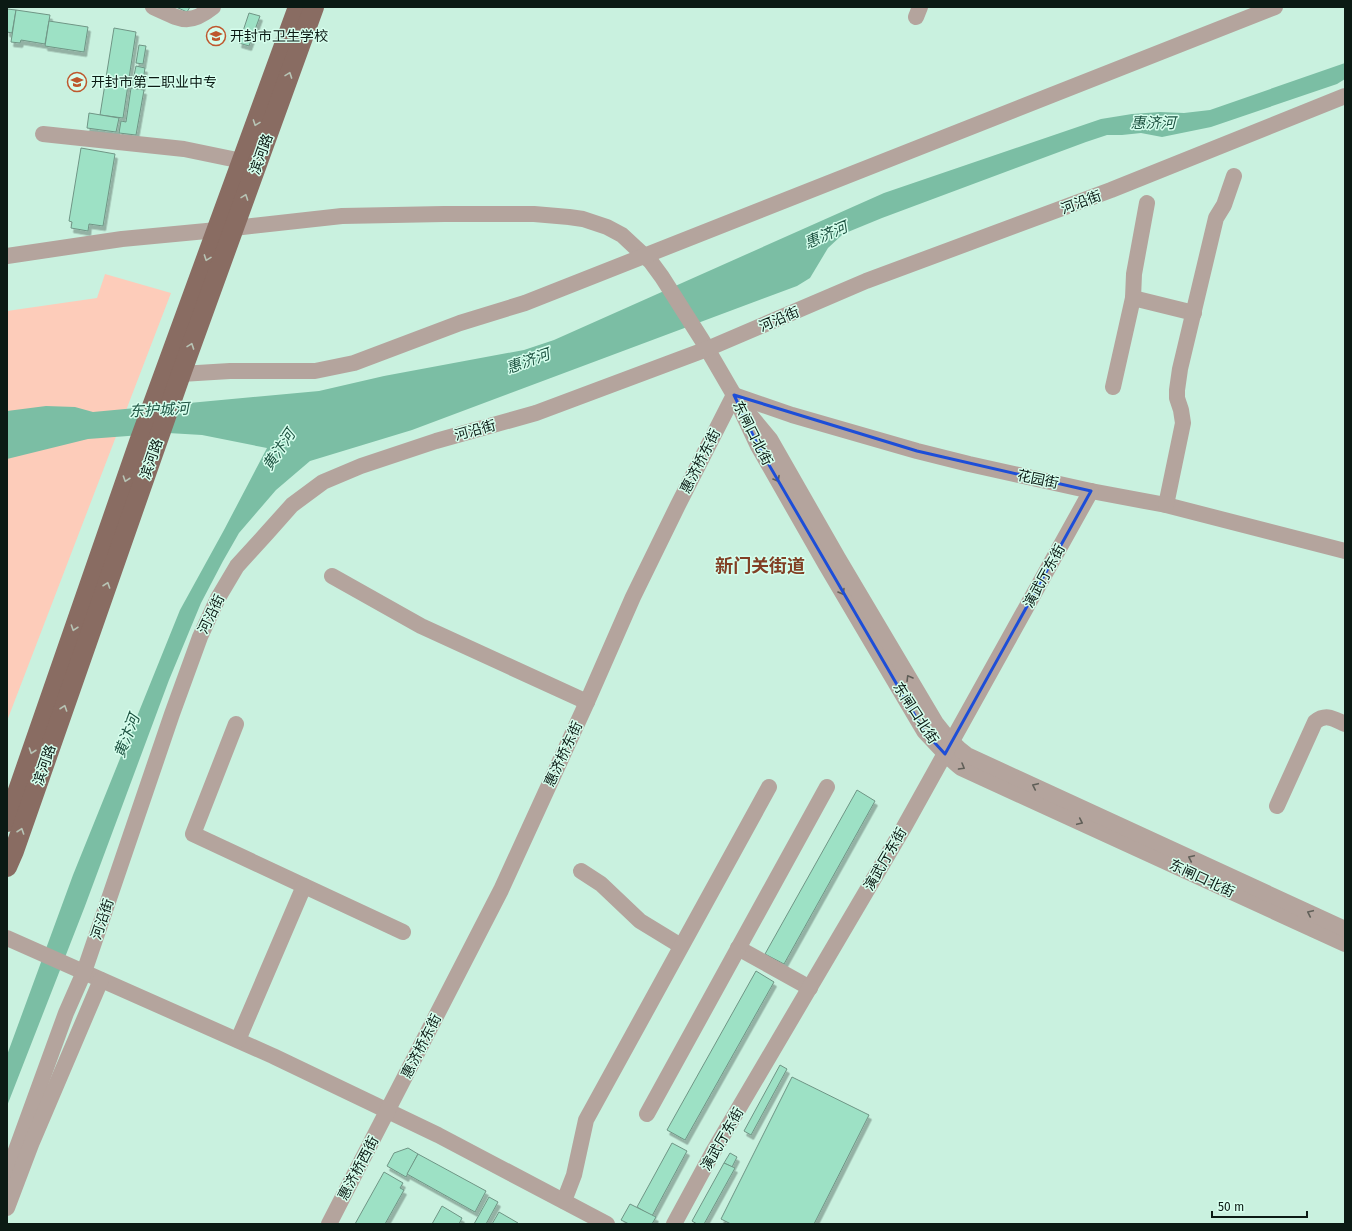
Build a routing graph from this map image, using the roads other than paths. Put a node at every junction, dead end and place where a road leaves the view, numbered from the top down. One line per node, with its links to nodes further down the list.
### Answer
1 (153, 7): 2 (street)
2 (213, 7)
3 (1275, 7): 12 (street)
4 (299, 8): 7 (main road, 滨河路, one-way to 7); 10 (main road, 滨河路, one-way to 4)
5 (1345, 96): 15 (street, 河沿街)
6 (43, 134): 7 (street)
7 (242, 161): 10 (main road, 滨河路)
8 (1234, 176): 14 (street)
9 (1147, 204): 13 (street)
10 (225, 229): 11 (street, 东闸口北街); 12 (street, 东闸口北街); 16 (main road, 滨河路)
11 (7, 256)
12 (645, 256): 15 (street, 东闸口北街); 16 (street)
13 (1134, 298): 14 (street); 17 (street)
14 (1194, 312): 21 (street)
15 (704, 345): 18 (street, 东闸口北街); 41 (street, 河沿街)
16 (173, 374): 19 (main road, 滨河路)
17 (1113, 388)
18 (734, 395): 20 (street, 花园街); 24 (street, 惠济桥东街); 27 (street, 东闸口北街)
19 (148, 442): 31 (main road, 滨河路, one-way to 31); 32 (main road, 滨河路, one-way to 19)
20 (1091, 491): 21 (street, 花园街); 27 (street, 演武厅东街)
21 (1166, 505): 22 (street, 花园街)
22 (1345, 551)
23 (332, 576): 24 (street)
24 (587, 702): 45 (street, 惠济桥东街)
25 (236, 724): 34 (street)
26 (1345, 724): 30 (street)
27 (948, 748): 35 (street, 东闸口北街, one-way to 27); 38 (street, 东闸口北街, one-way to 38); 43 (street, 演武厅东街)
28 (769, 787): 39 (street)
29 (827, 787): 40 (street)
30 (1277, 806)
31 (7, 822)
32 (7, 867)
33 (581, 872): 39 (street)
34 (304, 886): 36 (street); 44 (street)
35 (1345, 929)
36 (403, 932)
37 (7, 938): 41 (street)
38 (1345, 944)
39 (682, 946): 49 (street)
40 (738, 948): 43 (street); 46 (street)
41 (78, 970): 42 (street); 47 (street, 河沿街)
42 (101, 980): 44 (street); 47 (street)
43 (810, 988): 53 (street, 演武厅东街)
44 (238, 1040): 45 (street)
45 (387, 1112): 49 (street); 51 (street, 惠济桥西街)
46 (647, 1114)
47 (17, 1136): 48 (street, 河沿街); 50 (street)
48 (7, 1175)
49 (564, 1201): 52 (street)
50 (7, 1208)
51 (329, 1224)
52 (607, 1224)
53 (674, 1224)

